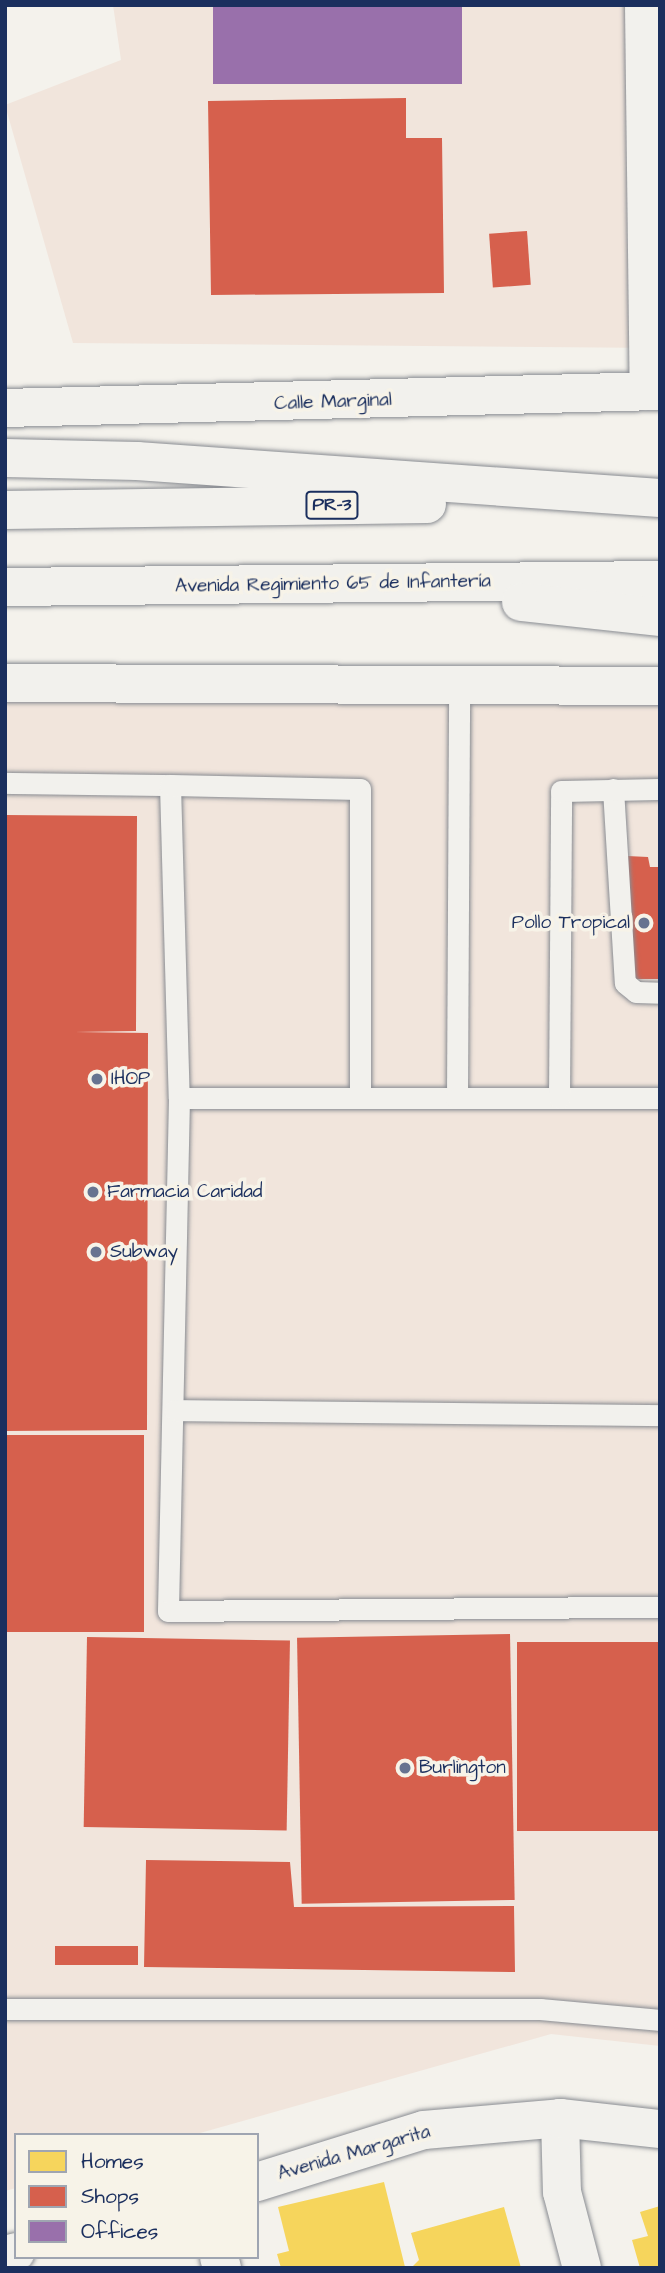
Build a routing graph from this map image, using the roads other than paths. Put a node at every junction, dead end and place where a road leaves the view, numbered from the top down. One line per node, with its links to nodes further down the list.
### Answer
1 (644, 5): 2 (street)
2 (654, 391): 3 (street, Calle Marginal)
3 (5, 408)
4 (5, 458): 5 (street)
5 (660, 500): 6 (street, PR-3)
6 (5, 510)
7 (660, 580): 8 (street, Avenida Regimiento 65 de Infantería)
8 (341, 583): 9 (street, Avenida Regimiento 65 de Infantería); 10 (street)
9 (5, 587)
10 (660, 617)
11 (5, 683): 12 (street)
12 (459, 686): 13 (street); 21 (lane)
13 (660, 686)
14 (5, 783): 15 (lane)
15 (170, 785): 19 (lane); 20 (lane)
16 (613, 789): 17 (lane); 18 (lane); 22 (lane)
17 (660, 789)
18 (660, 993)
19 (179, 1098): 20 (lane); 24 (lane)
20 (359, 1098): 21 (lane)
21 (457, 1098): 22 (lane)
22 (559, 1098): 23 (lane)
23 (660, 1098)
24 (175, 1410): 25 (lane); 26 (lane)
25 (660, 1415)
26 (660, 1606)
27 (5, 2009): 28 (lane)
28 (660, 2020)
29 (560, 2118): 30 (street, Avenida Margarita); 31 (street, Avenida Margarita); 32 (street)
30 (660, 2129)
31 (259, 2181)
32 (582, 2268)

